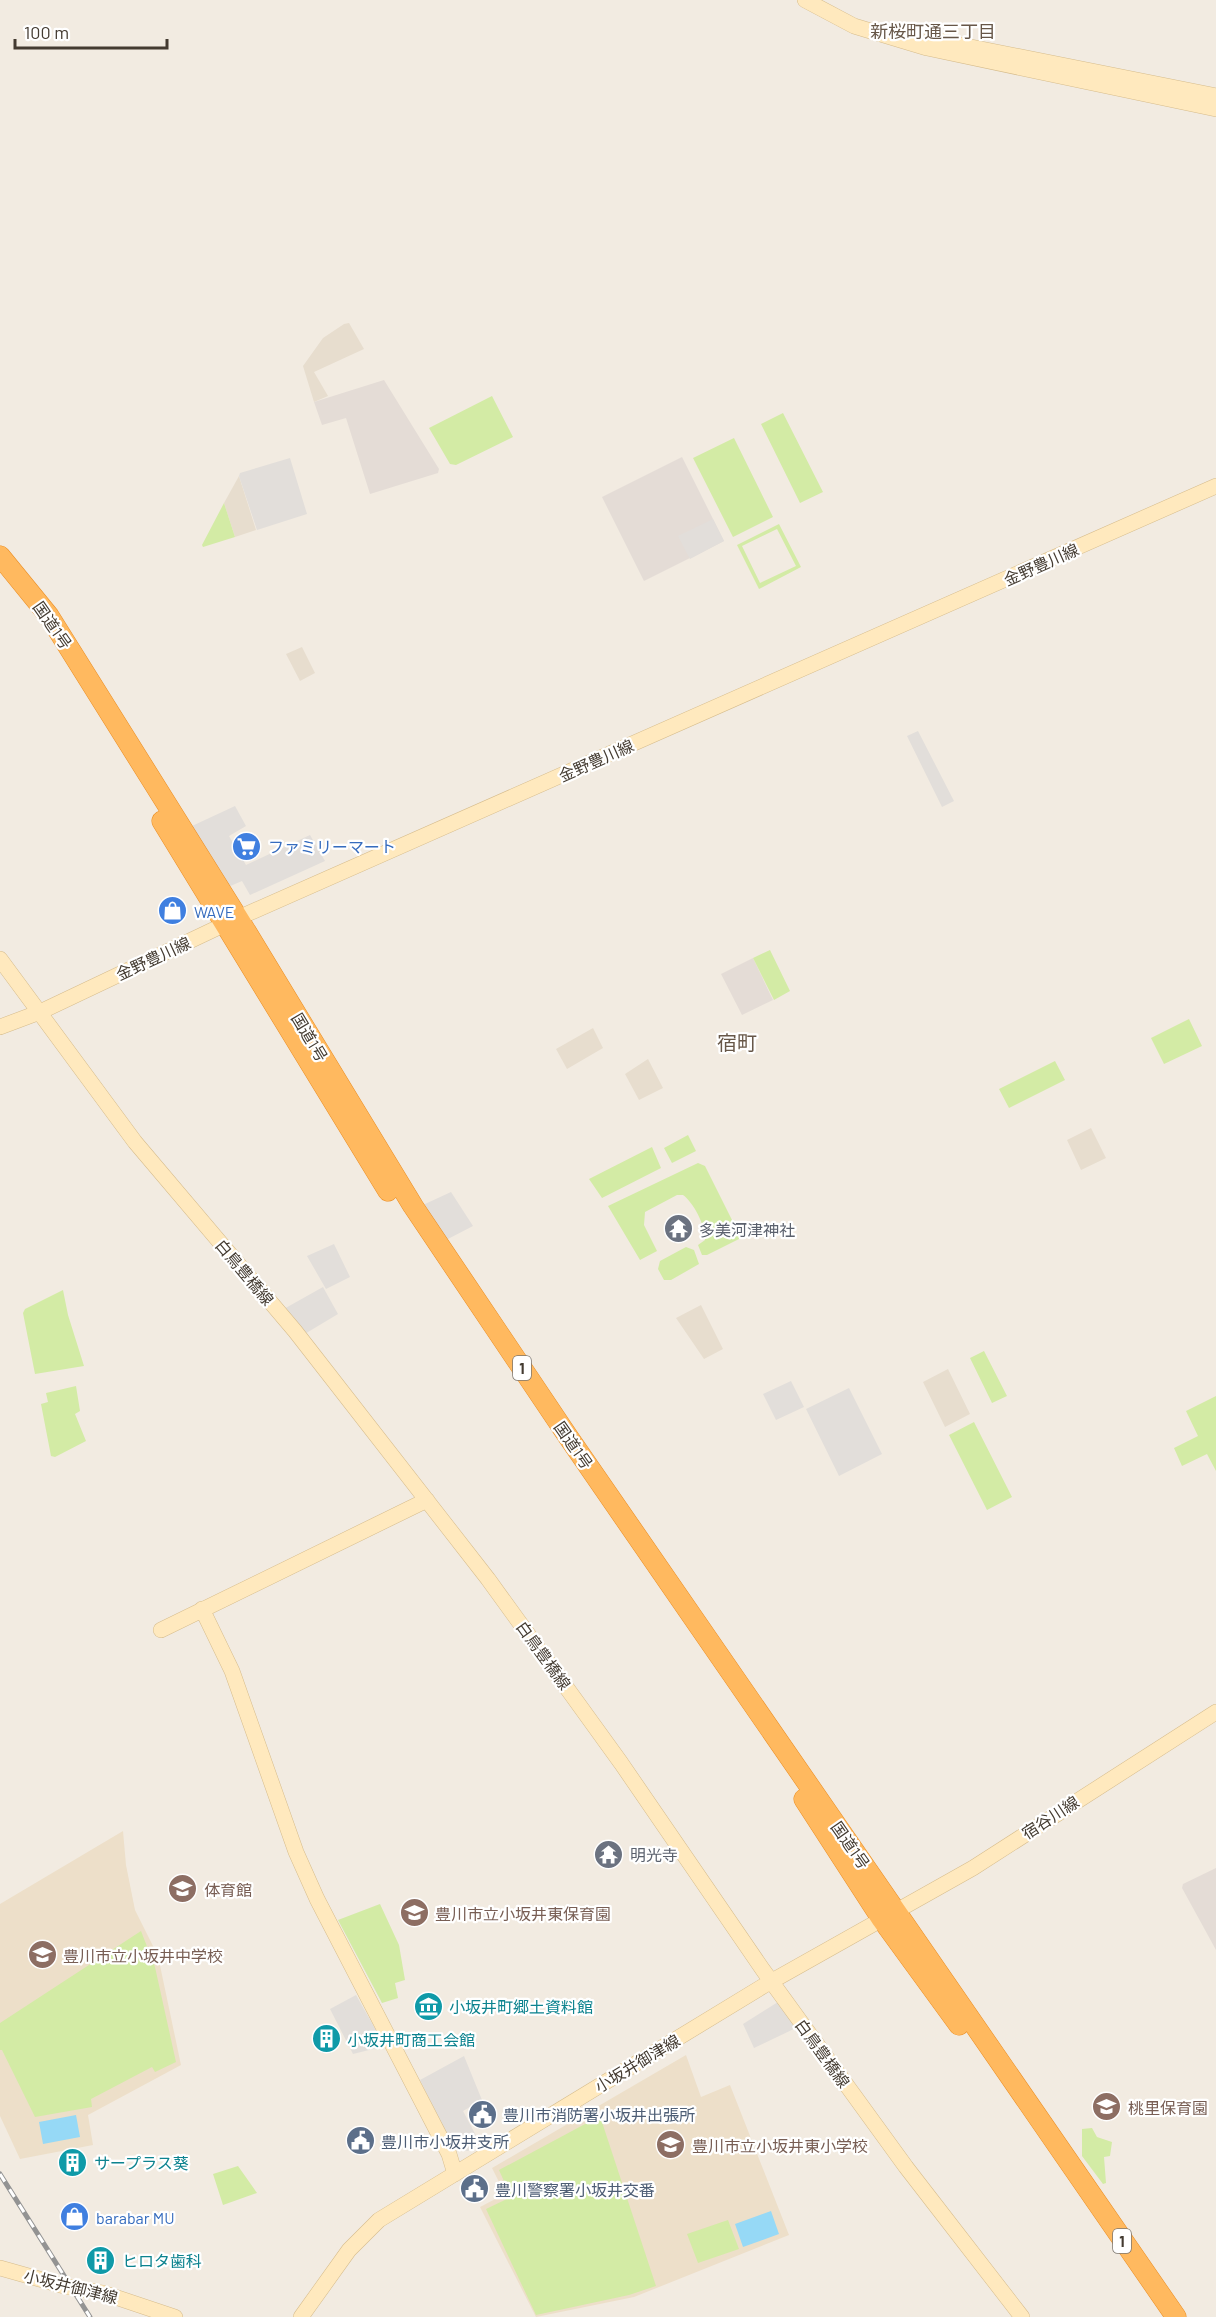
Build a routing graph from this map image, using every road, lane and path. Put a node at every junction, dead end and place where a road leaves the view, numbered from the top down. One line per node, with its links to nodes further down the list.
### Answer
1 (805, 0): 4 (main road)
2 (825, 0): 3 (main road)
3 (1216, 96)
4 (1216, 109)
5 (1216, 486): 8 (main road, 金野豊川線)
6 (0, 556): 8 (highway, 国道1号 / 1)
7 (0, 573): 8 (highway, 国道1号 / 1)
8 (231, 921): 10 (main road, 金野豊川線); 16 (highway, 国道1号 / 1)
9 (0, 959): 10 (main road)
10 (40, 1012): 11 (main road, 金野豊川線); 12 (main road, 白鳥豊橋線)
11 (0, 1027)
12 (427, 1500): 13 (main road); 17 (main road, 白鳥豊橋線)
13 (202, 1609): 14 (main road); 18 (main road)
14 (161, 1630)
15 (1216, 1712): 16 (main road, 宿谷川線)
16 (889, 1914): 17 (main road, 小坂井御津線); 23 (highway, 国道1号 / 1); 24 (highway, 国道1号 / 1)
17 (773, 1981): 18 (main road, 小坂井御津線); 22 (main road, 白鳥豊橋線)
18 (455, 2174): 21 (main road, 小坂井御津線)
19 (0, 2268): 20 (main road, 小坂井御津線)
20 (175, 2317)
21 (301, 2317)
22 (1022, 2317)
23 (1163, 2317)
24 (1176, 2317)

